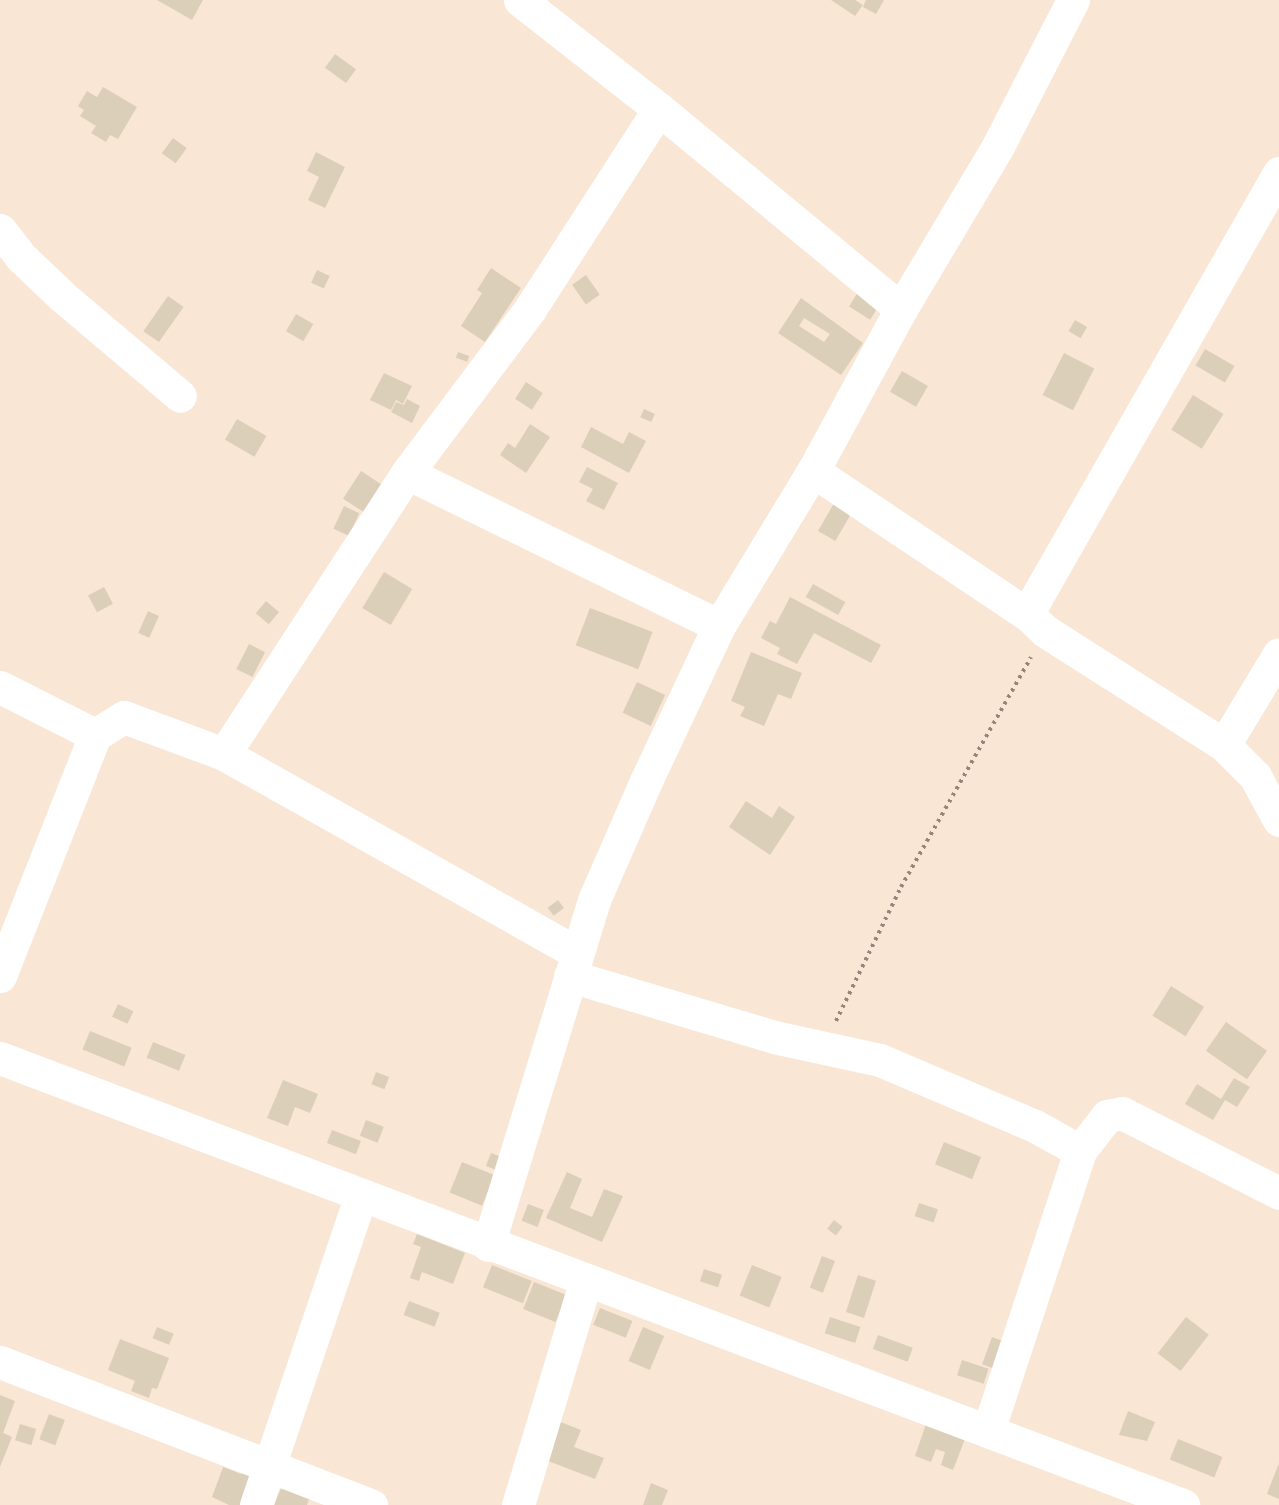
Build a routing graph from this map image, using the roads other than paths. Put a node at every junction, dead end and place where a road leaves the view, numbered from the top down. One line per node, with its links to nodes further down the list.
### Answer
1 (520, 0): 3 (street)
2 (1073, 0): 6 (street)
3 (659, 109): 6 (street); 9 (street)
4 (1279, 173): 10 (street)
5 (0, 230): 7 (street)
6 (901, 309): 8 (street)
7 (180, 396)
8 (813, 471): 10 (street); 11 (street)
9 (406, 473): 11 (street); 16 (street)
10 (1036, 622): 15 (street)
11 (719, 626): 18 (street)
12 (1279, 654): 15 (street)
13 (0, 687): 14 (street)
14 (95, 735): 16 (street); 19 (street)
15 (1224, 745): 17 (street)
16 (224, 754): 18 (street)
17 (1279, 820)
18 (574, 964): 21 (street); 24 (street)
19 (0, 976)
20 (0, 1058): 23 (street)
21 (1080, 1151): 22 (street); 27 (street)
22 (1279, 1193)
23 (360, 1197): 24 (street); 28 (street)
24 (488, 1245): 25 (street)
25 (586, 1280): 27 (street); 31 (street)
26 (0, 1362): 28 (street)
27 (989, 1428): 32 (street)
28 (269, 1467): 29 (street); 30 (street)
29 (256, 1505)
30 (371, 1505)
31 (518, 1505)
32 (1184, 1505)

